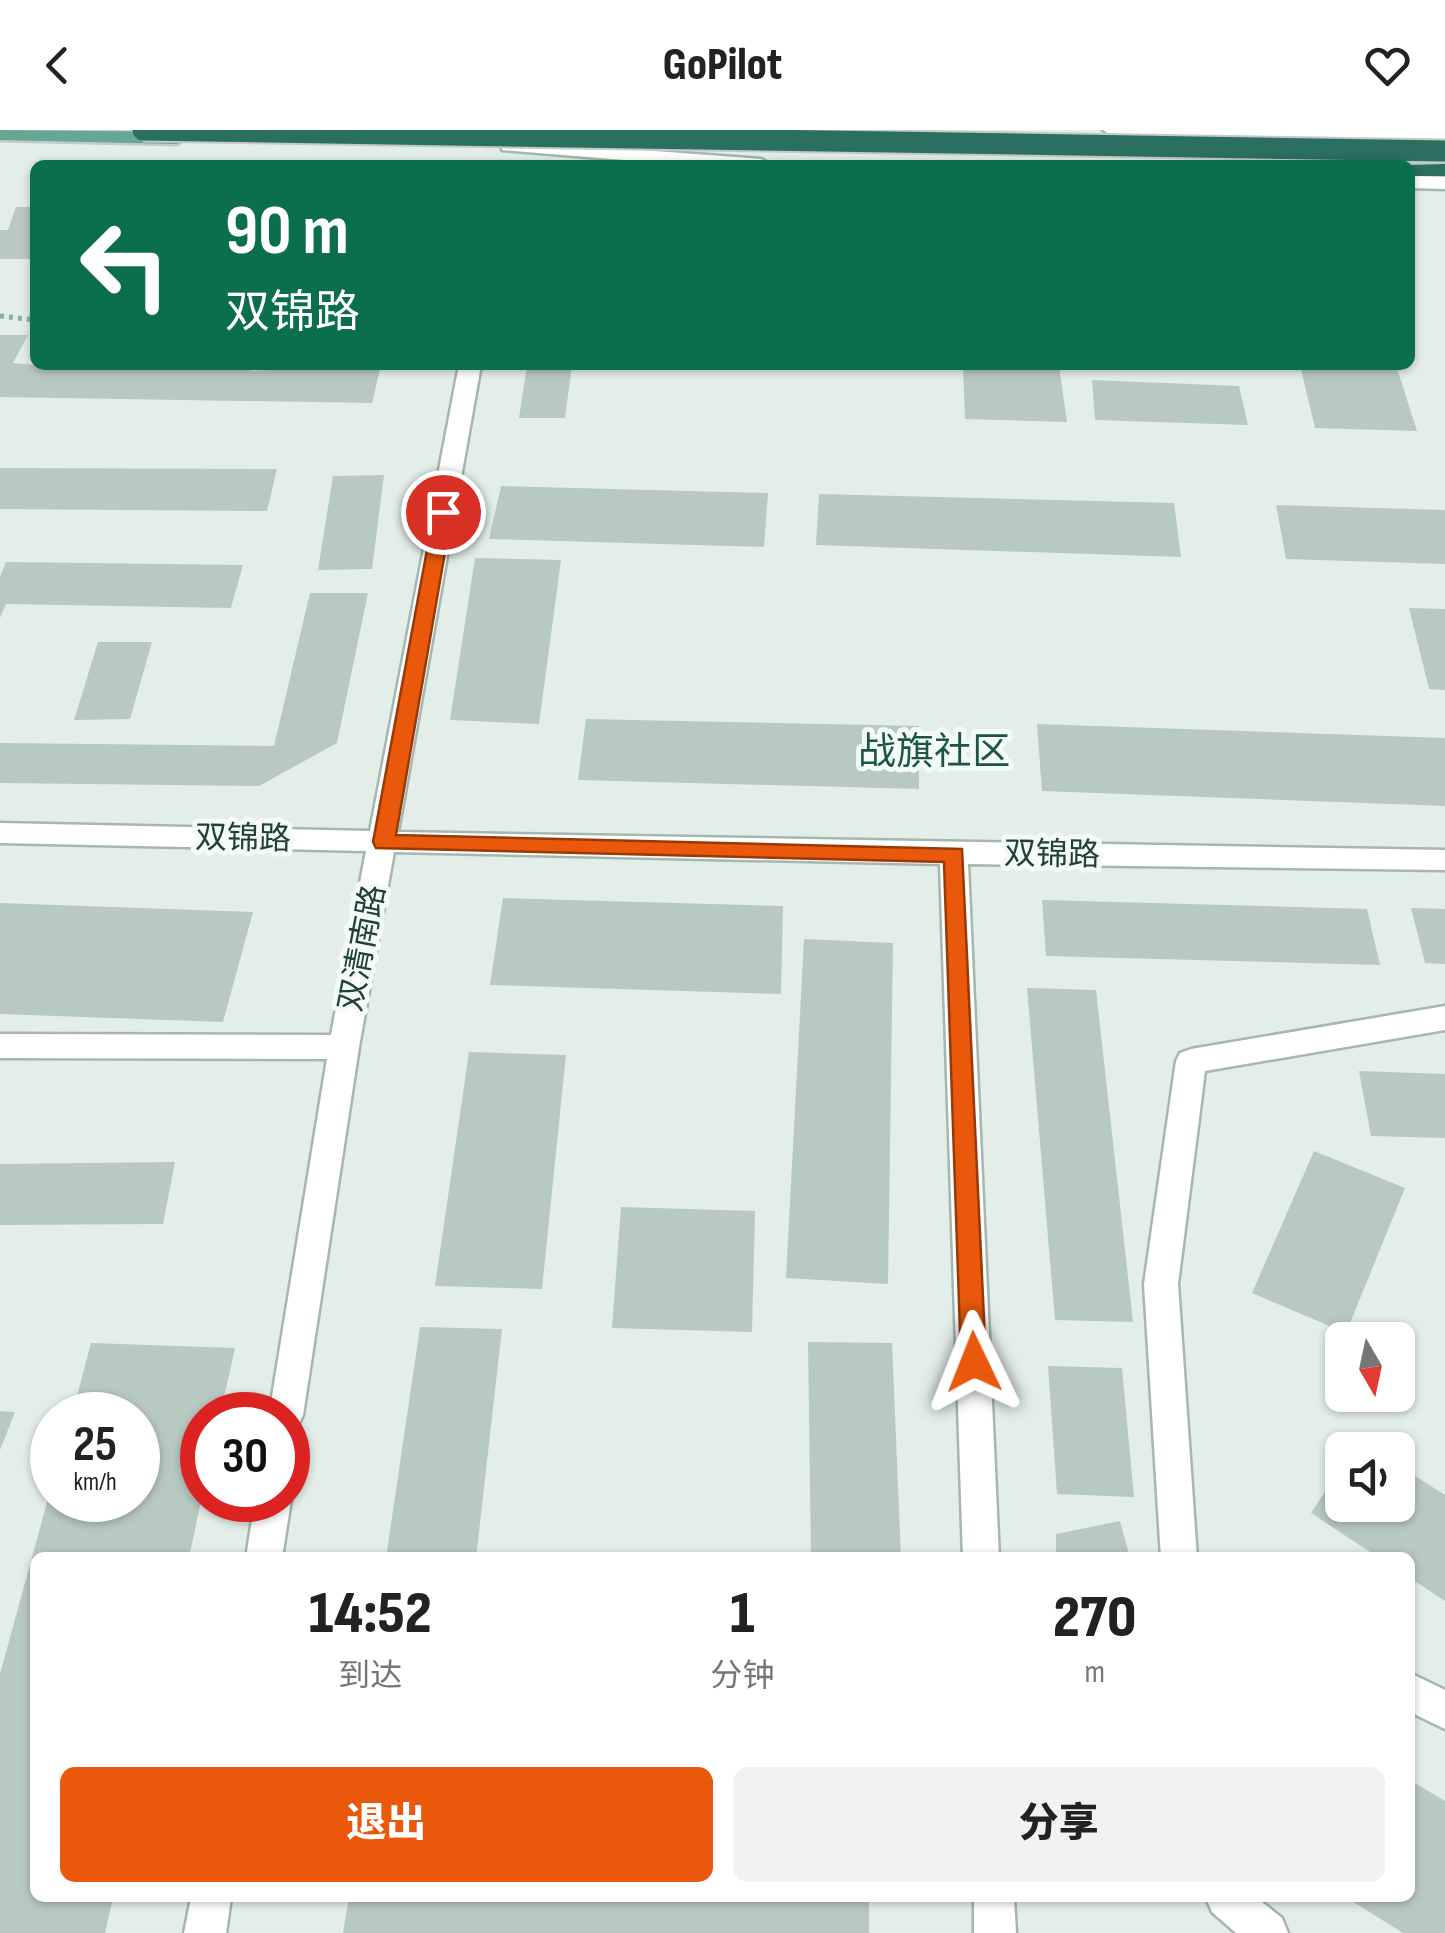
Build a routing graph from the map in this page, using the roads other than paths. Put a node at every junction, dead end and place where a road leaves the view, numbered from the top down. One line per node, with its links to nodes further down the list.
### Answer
1 (143, 130): 5 (highway, bridge)
2 (1112, 130): 4 (street)
3 (0, 134): 6 (main road)
4 (1445, 136)
5 (639, 141): 7 (highway, bridge); 9 (highway, bridge)
6 (505, 147): 8 (street); 10 (main road)
7 (1445, 151)
8 (690, 160)
9 (1039, 160)
10 (1445, 160)
11 (1415, 170): 12 (highway)
12 (1445, 170)
13 (1415, 182): 14 (street)
14 (1445, 183)
15 (469, 370): 17 (street, 双清南路)
16 (0, 832): 17 (street, 双锦路)
17 (384, 842): 18 (street, 双锦路); 22 (street, 双清南路)
18 (954, 854): 19 (street, 双锦路); 26 (street)
19 (1445, 860)
20 (1445, 1018): 27 (street)
21 (0, 1046): 22 (street)
22 (344, 1047): 23 (street, 双清南路)
23 (290, 1392)
24 (270, 1522): 25 (street)
25 (265, 1552)
26 (981, 1552)
27 (1179, 1552)
28 (1415, 1695): 29 (street)
29 (1445, 1710)
30 (210, 1902): 33 (street)
31 (994, 1902): 34 (street)
32 (1231, 1902): 35 (street)
33 (206, 1933)
34 (995, 1933)
35 (1267, 1933)

